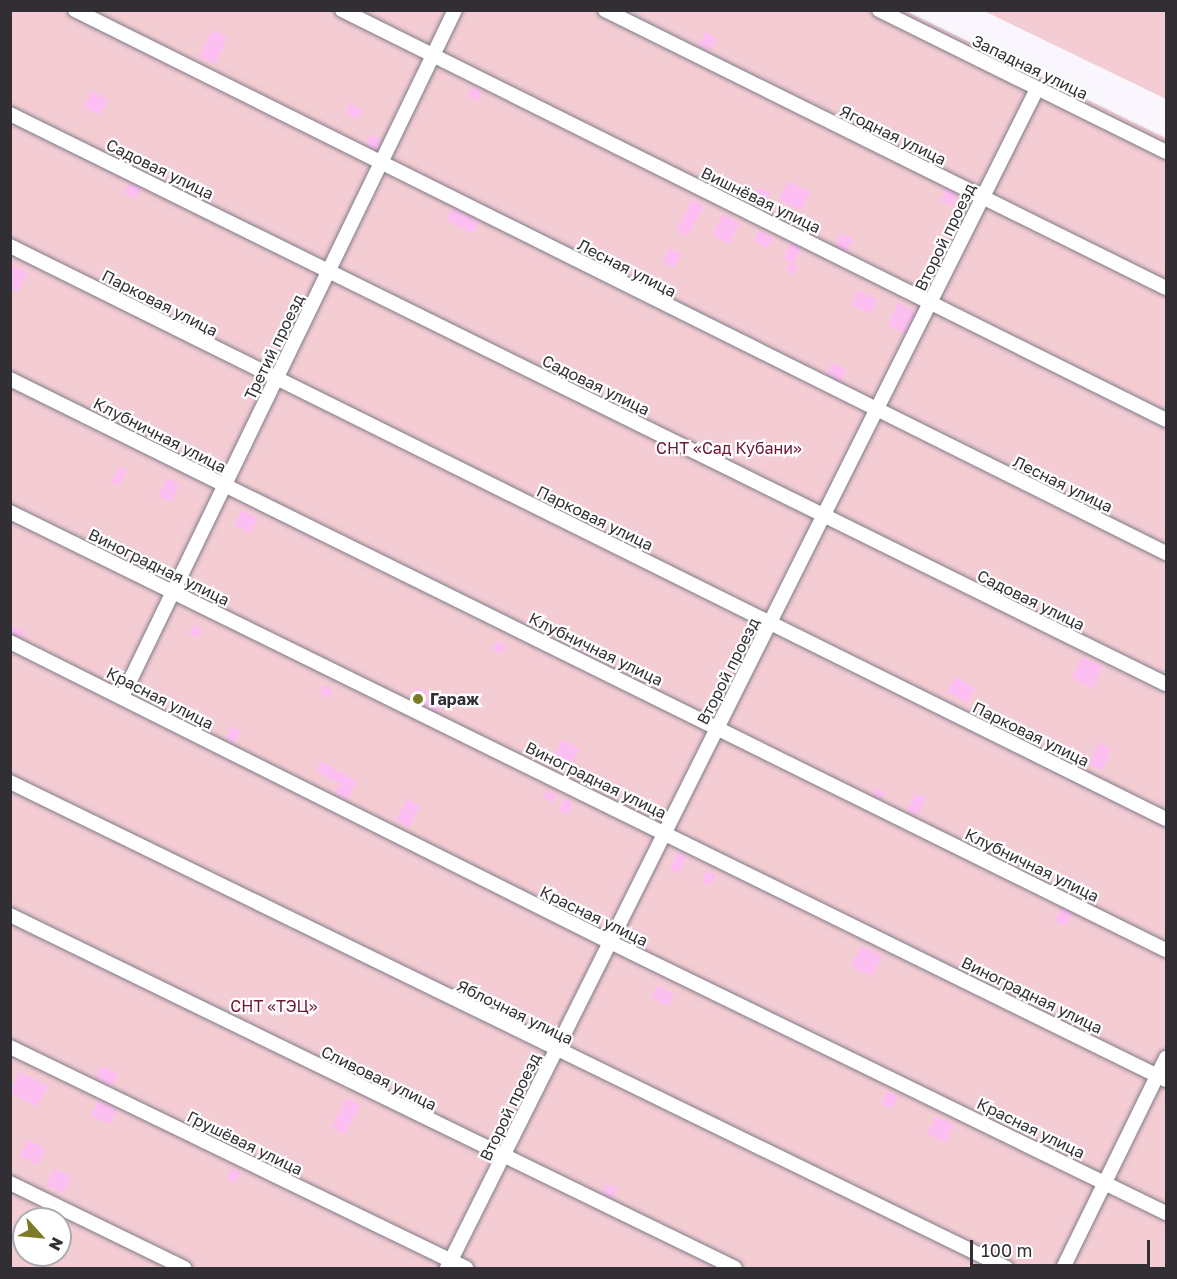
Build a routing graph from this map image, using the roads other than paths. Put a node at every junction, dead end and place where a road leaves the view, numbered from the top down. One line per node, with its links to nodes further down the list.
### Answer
1 (75, 10): 10 (street, Лесная улица)
2 (342, 10): 6 (street, Вишнёвая улица)
3 (455, 10): 6 (street, Третий проезд)
4 (605, 10): 11 (street, Ягодная улица)
5 (879, 10): 7 (street, Западная улица)
6 (432, 56): 10 (street, Третий проезд); 15 (street, Вишнёвая улица)
7 (1037, 89): 9 (street, Западная улица); 11 (street, Второй проезд)
8 (10, 114): 13 (street, Садовая улица)
9 (1167, 152)
10 (381, 163): 13 (street, Третий проезд); 18 (street, Лесная улица)
11 (982, 197): 14 (street, Ягодная улица); 15 (street, Второй проезд)
12 (10, 246): 17 (street, Парковая улица)
13 (329, 272): 17 (street, Третий проезд); 22 (street, Садовая улица)
14 (1167, 288)
15 (930, 303): 18 (street, Второй проезд); 19 (street, Вишнёвая улица)
16 (10, 379): 20 (street, Клубничная улица)
17 (277, 380): 20 (street, Третий проезд); 25 (street, Парковая улица)
18 (877, 411): 22 (street, Второй проезд); 23 (street, Лесная улица)
19 (1167, 420)
20 (226, 486): 24 (street, Третий проезд); 29 (street, Клубничная улица)
21 (10, 512): 24 (street, Виноградная улица)
22 (825, 517): 25 (street, Второй проезд); 27 (street, Садовая улица)
23 (1167, 553)
24 (173, 593): 28 (street, Третий проезд); 32 (street, Виноградная улица)
25 (771, 623): 29 (street, Второй проезд); 31 (street, Парковая улица)
26 (10, 642): 28 (street, Красная улица)
27 (1167, 684)
28 (122, 697): 34 (street, Красная улица)
29 (717, 727): 32 (street, Второй проезд); 35 (street, Клубничная улица)
30 (10, 782): 37 (street, Яблочная улица)
31 (1167, 819)
32 (666, 832): 34 (street, Второй проезд); 39 (street, Виноградная улица)
33 (10, 915): 40 (street, Сливовая улица)
34 (610, 942): 37 (street, Второй проезд); 41 (street, Красная улица)
35 (1167, 950)
36 (10, 1047): 44 (street, Грушёвая улица)
37 (556, 1050): 40 (street, Второй проезд); 48 (street, Яблочная улица)
38 (1167, 1058): 39 (street)
39 (1162, 1078): 41 (street)
40 (505, 1158): 44 (street, Второй проезд); 47 (street, Сливовая улица)
41 (1105, 1182): 43 (street, Красная улица); 49 (street)
42 (10, 1183): 45 (street)
43 (1167, 1213)
44 (448, 1265): 46 (street, Грушёвая улица)
45 (184, 1269)
46 (466, 1269)
47 (735, 1269)
48 (1007, 1269)
49 (1063, 1269)

